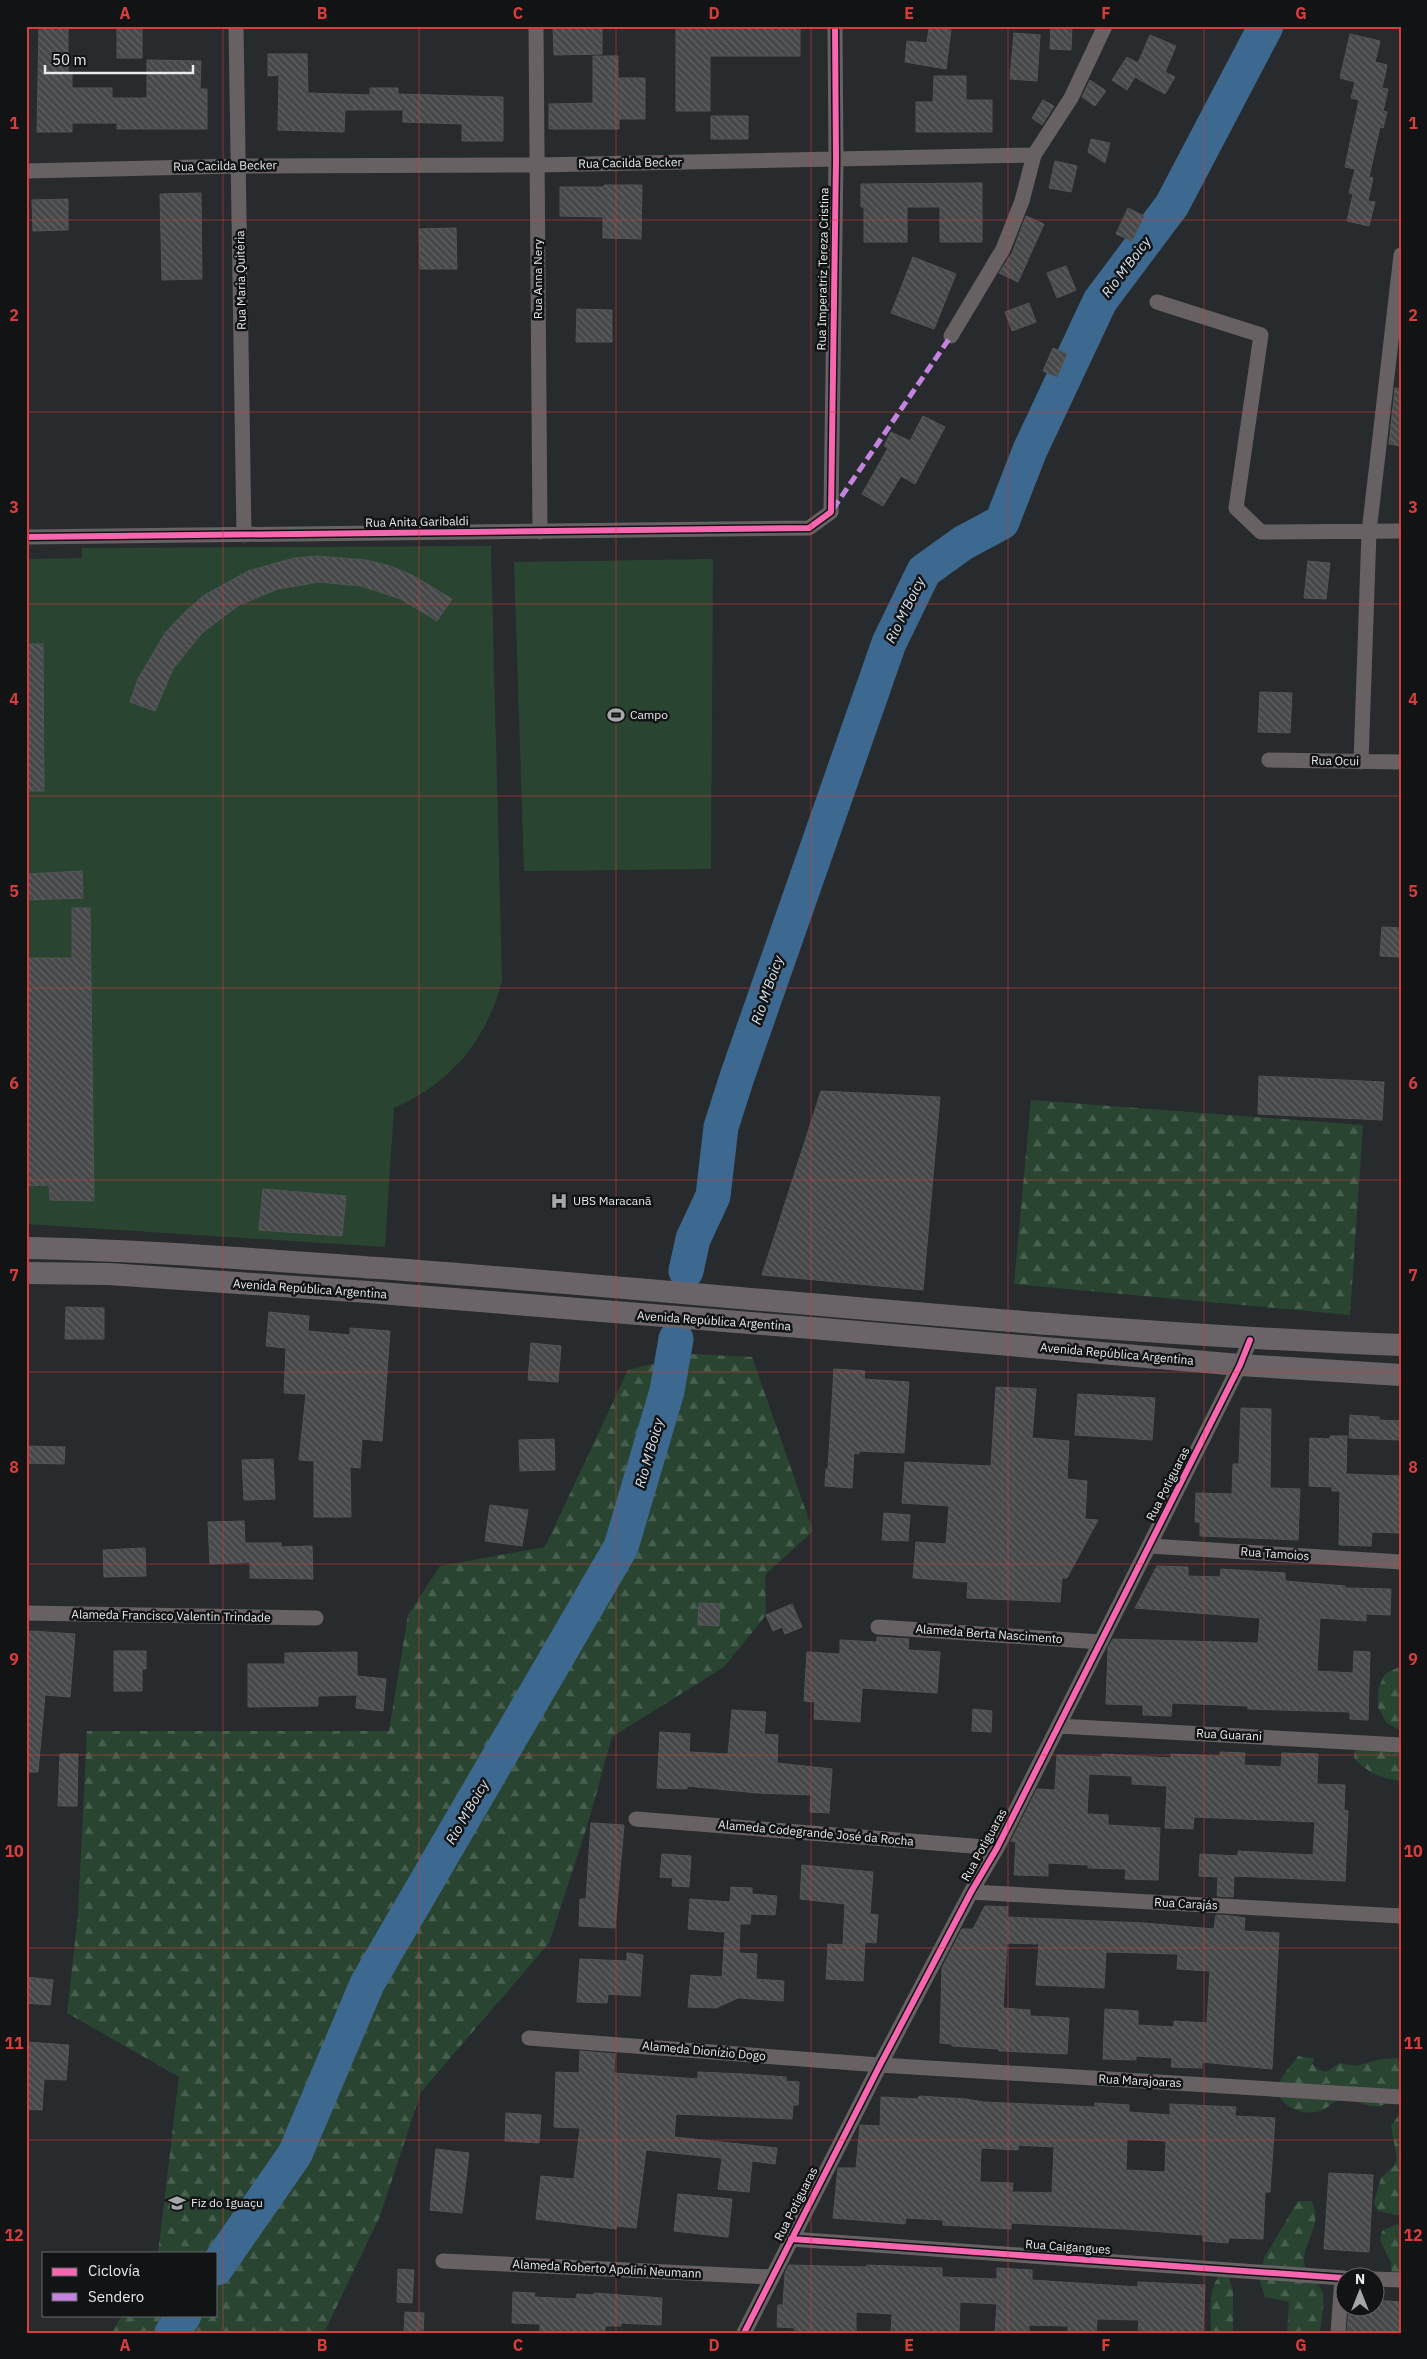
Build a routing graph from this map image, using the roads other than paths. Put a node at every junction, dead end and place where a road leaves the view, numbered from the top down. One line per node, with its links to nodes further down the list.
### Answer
1 (236, 26): 8 (street, Rua Maria Quitéria)
2 (536, 26): 7 (street, Rua Anna Nery)
3 (835, 26): 6 (street, Rua Imperatriz Tereza Cristina)
4 (1105, 26): 5 (street)
5 (1034, 155): 6 (street, Rua Cacilda Becker); 13 (street)
6 (836, 160): 7 (street, Rua Cacilda Becker); 14 (street, Rua Imperatriz Tereza Cristina)
7 (537, 165): 8 (street, Rua Cacilda Becker); 16 (street, Rua Anna Nery)
8 (239, 166): 9 (street, Rua Cacilda Becker); 18 (street, Rua Maria Quitéria)
9 (26, 171)
10 (1401, 254): 12 (street)
11 (1157, 302): 17 (street)
12 (1397, 331): 17 (street)
13 (952, 336)
14 (809, 528): 16 (street, Rua Anita Garibaldi)
15 (1401, 531): 17 (street)
16 (540, 532): 18 (street, Rua Anita Garibaldi)
17 (1369, 532): 21 (street)
18 (244, 535): 19 (street, Rua Anita Garibaldi)
19 (26, 537)
20 (1268, 760): 21 (street, Rua Ocui)
21 (1361, 762): 22 (street, Rua Ocui)
22 (1401, 762)
23 (26, 1248): 25 (main road, Avenida República Argentina)
24 (26, 1273): 27 (main road, Avenida República Argentina)
25 (1250, 1340): 26 (main road, Avenida República Argentina); 27 (street, Rua Potiguaras)
26 (1401, 1345)
27 (1240, 1365): 28 (main road, Avenida República Argentina); 29 (street, Rua Potiguaras)
28 (1401, 1375)
29 (1150, 1546): 30 (street, Rua Tamoios); 34 (street, Rua Potiguaras)
30 (1401, 1562)
31 (26, 1613): 32 (street, Alameda Francisco Valentin Trindade)
32 (316, 1618)
33 (878, 1626): 34 (street, Alameda Berta Nascimento)
34 (1101, 1642): 35 (street, Rua Potiguaras)
35 (1058, 1726): 36 (street, Rua Guarani); 38 (street, Rua Potiguaras)
36 (1401, 1745)
37 (636, 1819): 38 (street, Alameda Codegrande José da Rocha)
38 (997, 1848): 39 (street, Rua Potiguaras)
39 (971, 1892): 40 (street, Rua Carajás); 42 (street, Rua Potiguaras)
40 (1401, 1916)
41 (529, 2038): 42 (street, Alameda Dionízio Dogo)
42 (880, 2065): 43 (street, Rua Marajoaras); 44 (street, Rua Potiguaras)
43 (1401, 2097)
44 (791, 2239): 46 (street, Rua Potiguaras); 47 (street, Rua Caigangues)
45 (443, 2261): 46 (street, Alameda Roberto Apolini Neumann)
46 (771, 2277): 51 (street, Rua Potiguaras)
47 (1334, 2277)
48 (1384, 2279): 49 (street)
49 (1401, 2280)
50 (1340, 2316): 52 (street)
51 (744, 2333)
52 (1338, 2333)

